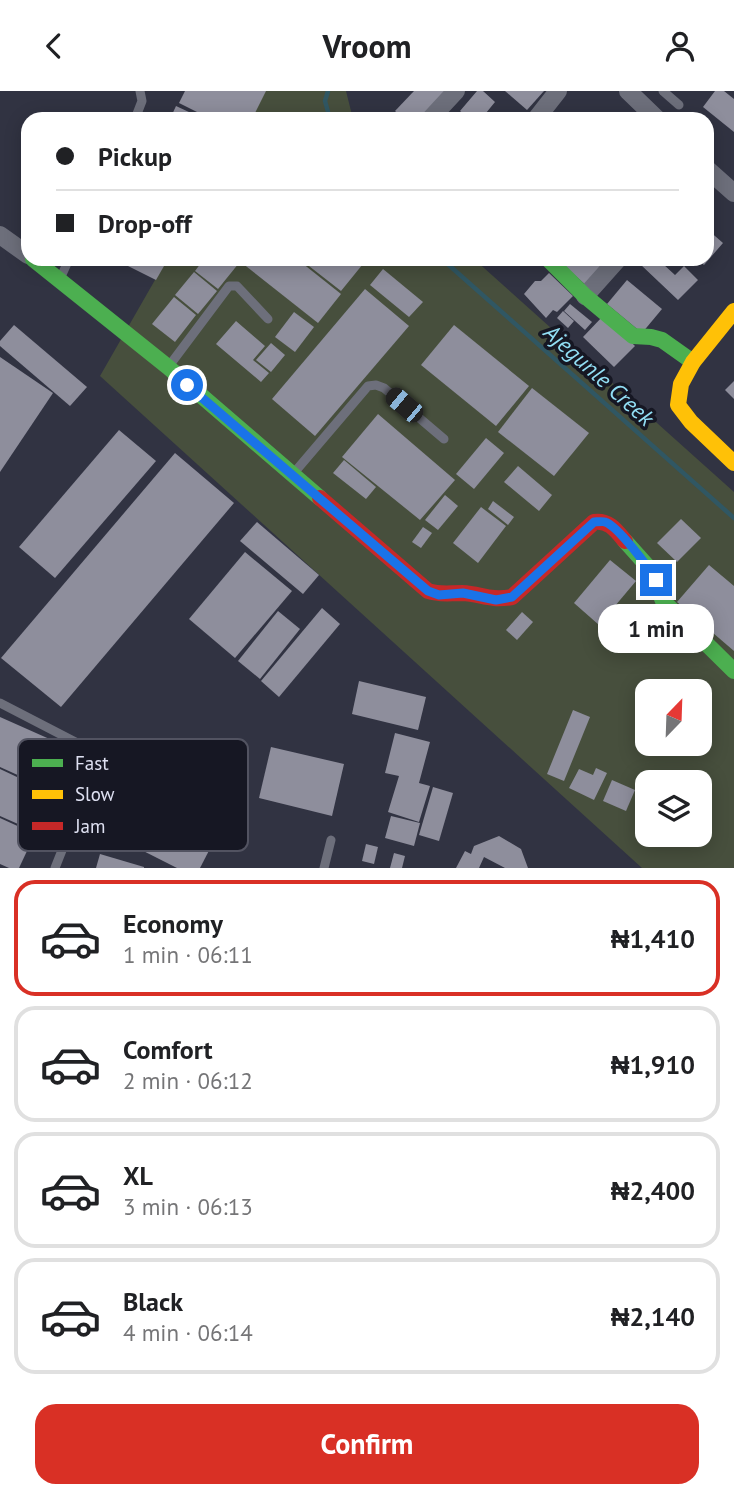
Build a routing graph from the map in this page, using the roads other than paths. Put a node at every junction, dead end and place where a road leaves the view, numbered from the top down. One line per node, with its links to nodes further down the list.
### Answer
1 (140, 91): 7 (lane)
2 (456, 91): 8 (street)
3 (558, 91): 9 (street)
4 (630, 91): 10 (street)
5 (663, 91): 6 (lane)
6 (679, 105)
7 (138, 112)
8 (436, 112)
9 (542, 112)
10 (650, 112)
11 (714, 175): 12 (street)
12 (734, 193)
13 (0, 235): 14 (street)
14 (21, 250)
15 (41, 266): 19 (street)
16 (66, 266): 19 (lane)
17 (555, 266): 20 (street)
18 (612, 266): 20 (street)
19 (59, 281): 24 (street)
20 (585, 296): 23 (street)
21 (734, 311): 23 (street)
22 (268, 319): 24 (lane)
23 (693, 362): 26 (street)
24 (168, 367): 27 (street)
25 (444, 439): 27 (lane)
26 (734, 463)
27 (292, 476): 28 (street)
28 (734, 671)
29 (0, 703): 30 (lane)
30 (70, 739)
31 (331, 840): 34 (lane)
32 (62, 851): 33 (lane)
33 (55, 868)
34 (324, 868)

